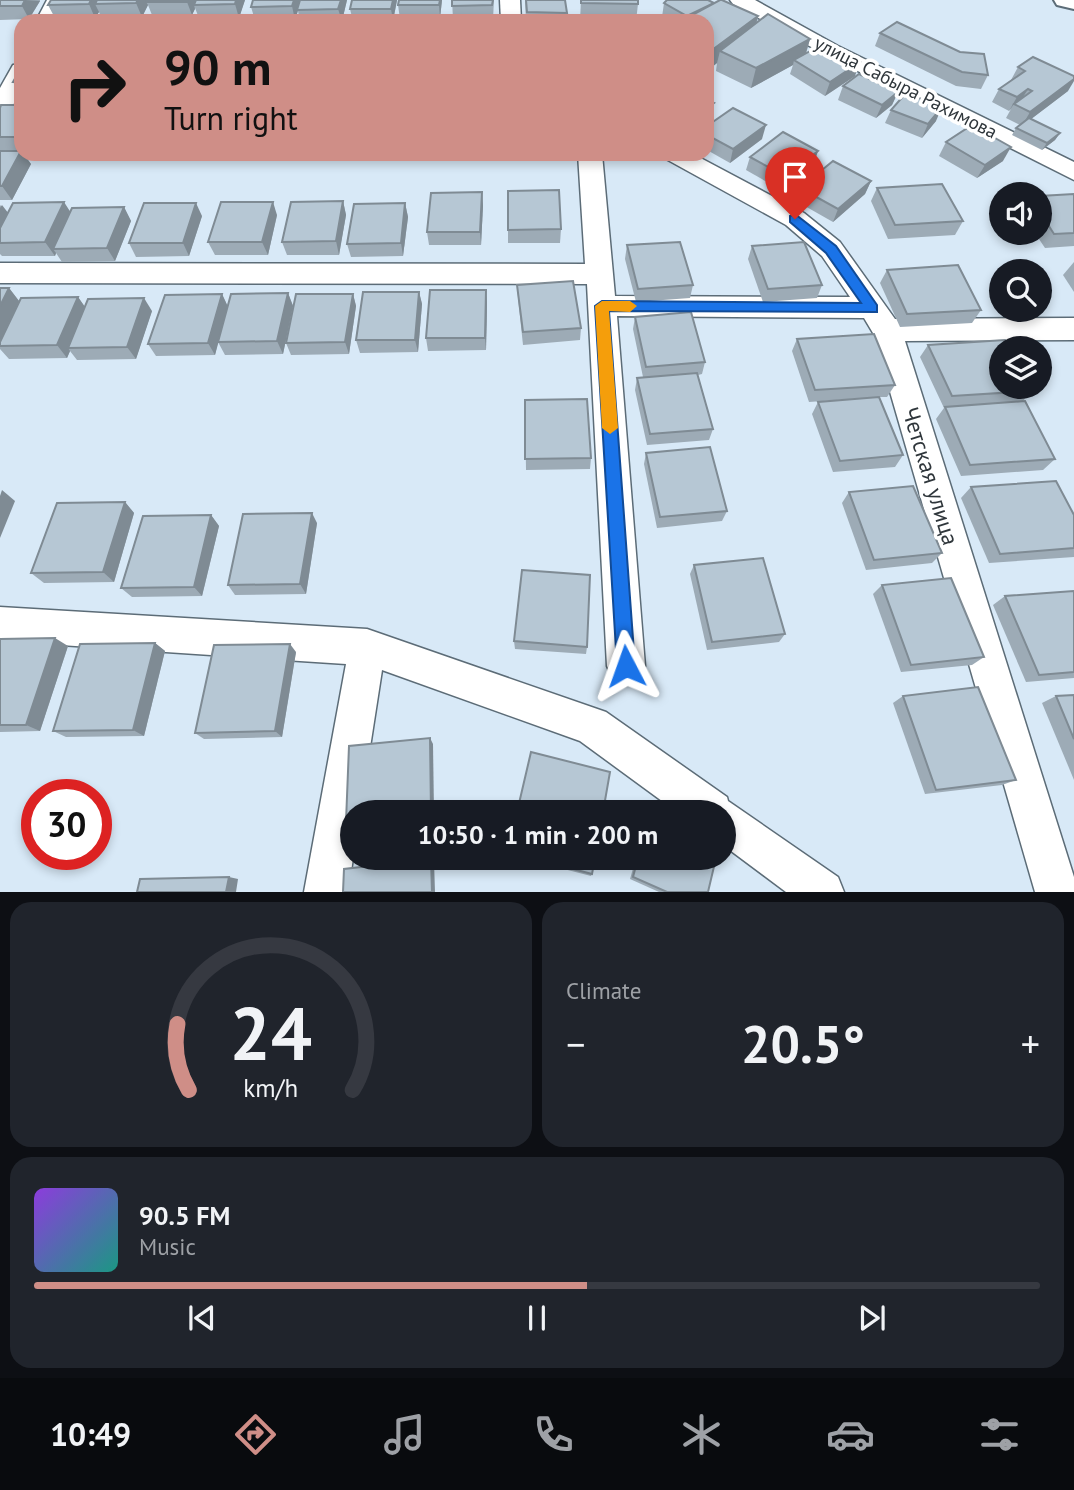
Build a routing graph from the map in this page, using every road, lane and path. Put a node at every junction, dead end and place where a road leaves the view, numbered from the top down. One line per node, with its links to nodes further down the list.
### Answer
1 (740, 0): 8 (street, улица Сабыра Рахимова)
2 (1066, 0): 3 (main road)
3 (1074, 2)
4 (14, 87): 5 (street)
5 (6, 107)
6 (591, 161): 10 (street)
7 (687, 161): 12 (street, Четская улица)
8 (1074, 172)
9 (0, 273): 10 (street)
10 (600, 274): 11 (street)
11 (602, 306): 12 (street); 16 (street)
12 (880, 319): 13 (street); 21 (street, Четская улица)
13 (1074, 329)
14 (0, 624): 15 (street)
15 (367, 647): 17 (street); 19 (street)
16 (626, 666)
17 (695, 800)
18 (736, 829): 20 (street)
19 (326, 891)
20 (823, 891)
21 (1057, 891)

